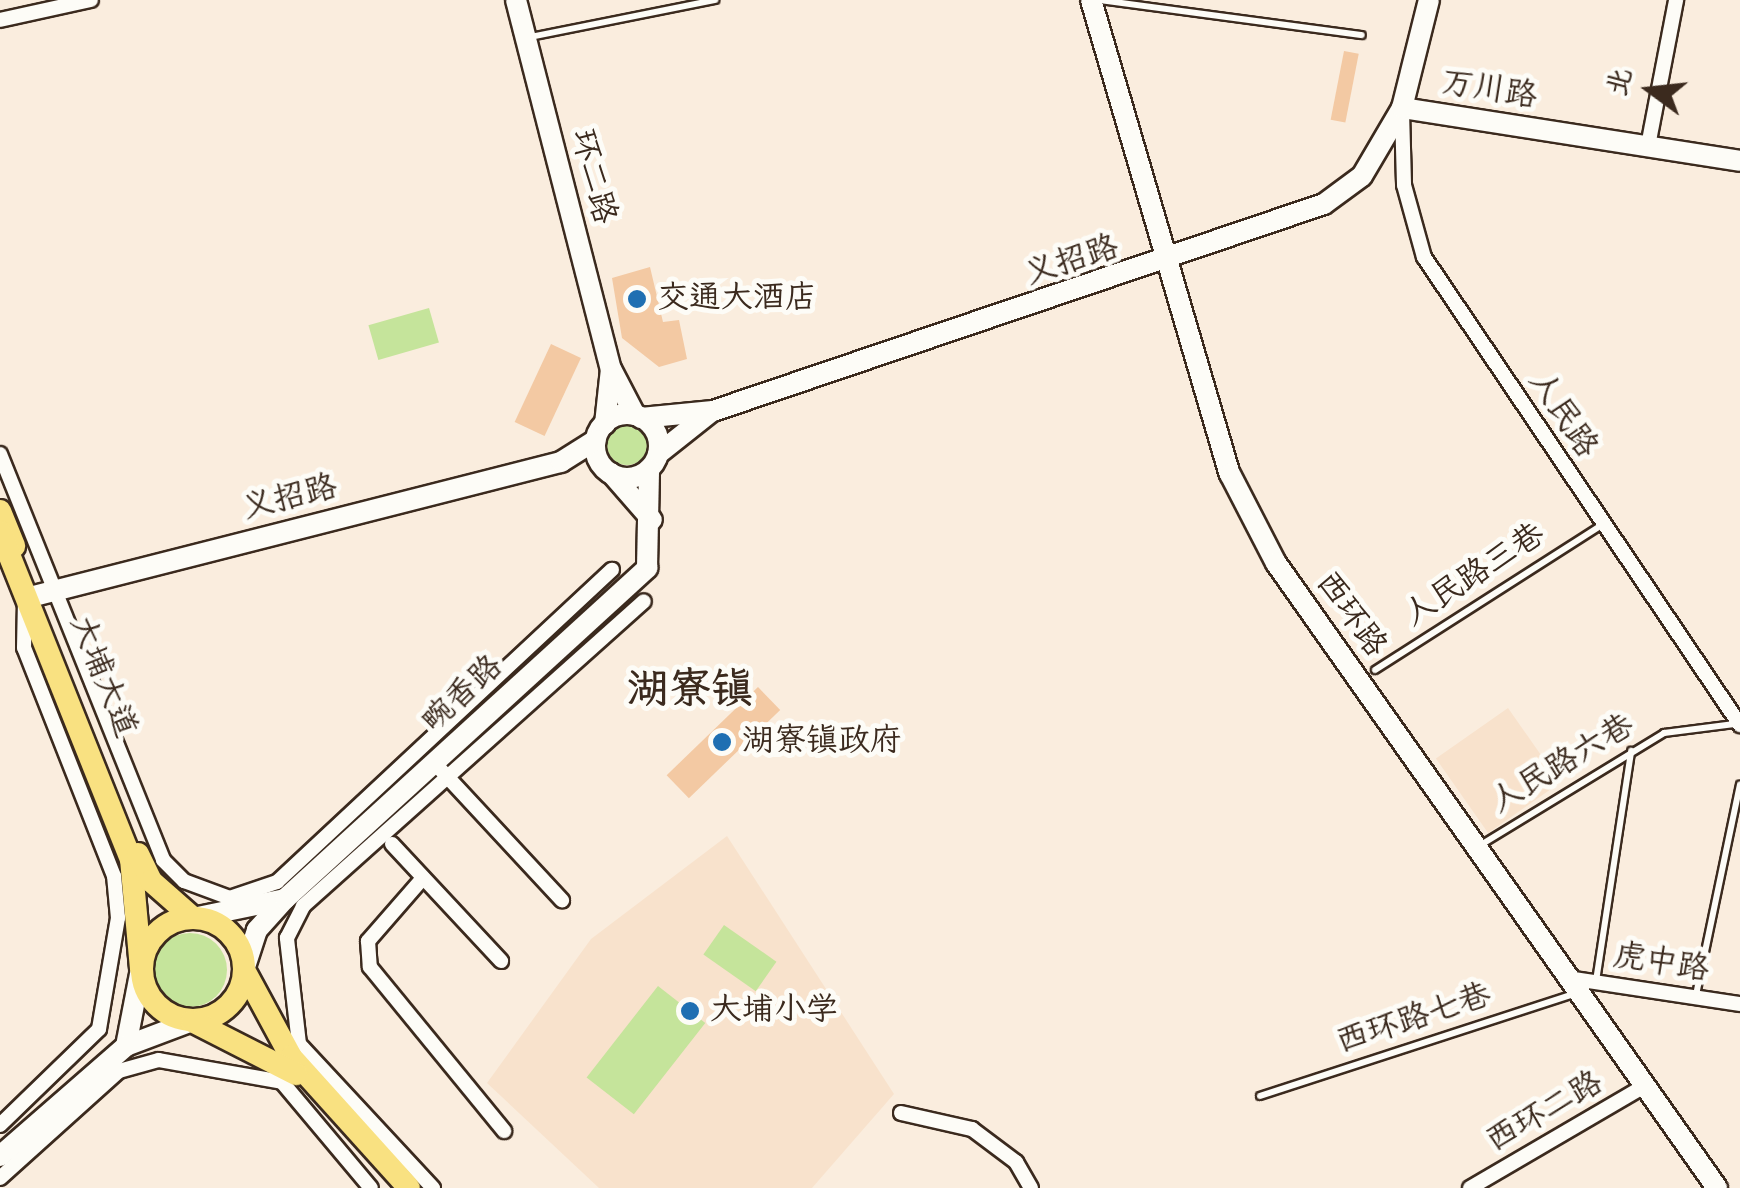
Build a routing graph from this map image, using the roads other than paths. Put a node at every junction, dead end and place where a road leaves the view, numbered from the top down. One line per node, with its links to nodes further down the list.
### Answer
1 (91, 0): 9 (street)
2 (516, 0): 12 (main road, 环二路)
3 (715, 0): 12 (lane)
4 (1091, 0): 16 (main road, 西环路)
5 (1100, 0): 11 (lane)
6 (1413, 0): 10 (main road)
7 (1429, 0): 10 (main road)
8 (1676, 0): 14 (street)
9 (0, 20)
10 (1416, 27): 13 (main road)
11 (1362, 35)
12 (525, 38): 17 (main road, 环二路)
13 (1402, 108): 14 (main road, 万川路); 16 (main road, 万川路); 27 (street, 人民路)
14 (1648, 146): 15 (main road, 万川路)
15 (1740, 161)
16 (1166, 263): 18 (main road, 义招路); 38 (main road, 西环路)
17 (611, 369): 19 (main road); 20 (main road)
18 (713, 411): 19 (main road); 22 (main road)
19 (638, 416): 20 (main road); 22 (main road)
20 (600, 432): 23 (main road); 24 (main road)
21 (0, 454): 30 (street)
22 (653, 461): 24 (main road); 26 (main road, 畹香路)
23 (561, 462): 24 (main road); 30 (main road, 义招路)
24 (608, 471): 26 (main road)
25 (0, 511): 30 (main road, 大埔大道)
26 (652, 520): 35 (main road, 畹香路)
27 (1602, 524): 32 (lane, 人民路三巷); 33 (street, 人民路)
28 (0, 532): 30 (main road, 大埔大道)
29 (612, 570): 30 (street)
30 (38, 594): 39 (main road, 大埔大道); 56 (street)
31 (644, 601): 35 (street)
32 (1374, 670)
33 (1737, 725): 34 (lane, 人民路六巷)
34 (1631, 750): 38 (lane, 人民路六巷); 47 (lane)
35 (440, 770): 41 (main road, 畹香路); 42 (street); 63 (street)
36 (1740, 786): 48 (lane)
37 (392, 844): 40 (street)
38 (1479, 846): 47 (main road, 西环路)
39 (139, 871): 43 (main road); 45 (main road)
40 (424, 878): 44 (street); 57 (street)
41 (285, 899): 43 (main road); 46 (main road, 畹香路)
42 (562, 900)
43 (194, 918): 45 (main road); 46 (main road)
44 (501, 962)
45 (141, 969): 50 (main road); 51 (main road)
46 (244, 970): 50 (main road); 52 (main road)
47 (1584, 984): 48 (street, 虎中路); 53 (main road, 西环路); 54 (lane, 西环路七巷)
48 (1695, 997): 49 (street, 虎中路)
49 (1740, 1004)
50 (192, 1021): 51 (main road); 52 (main road)
51 (126, 1046): 58 (main road)
52 (286, 1060): 61 (main road); 62 (main road)
53 (1646, 1085): 65 (street, 西环二路); 66 (main road, 西环路)
54 (1260, 1096)
55 (901, 1113): 64 (street)
56 (0, 1125)
57 (504, 1131)
58 (0, 1156)
59 (0, 1178): 60 (street)
60 (371, 1188)
61 (399, 1188)
62 (409, 1188)
63 (433, 1188)
64 (1031, 1188)
65 (1470, 1188)
66 (1716, 1188)

